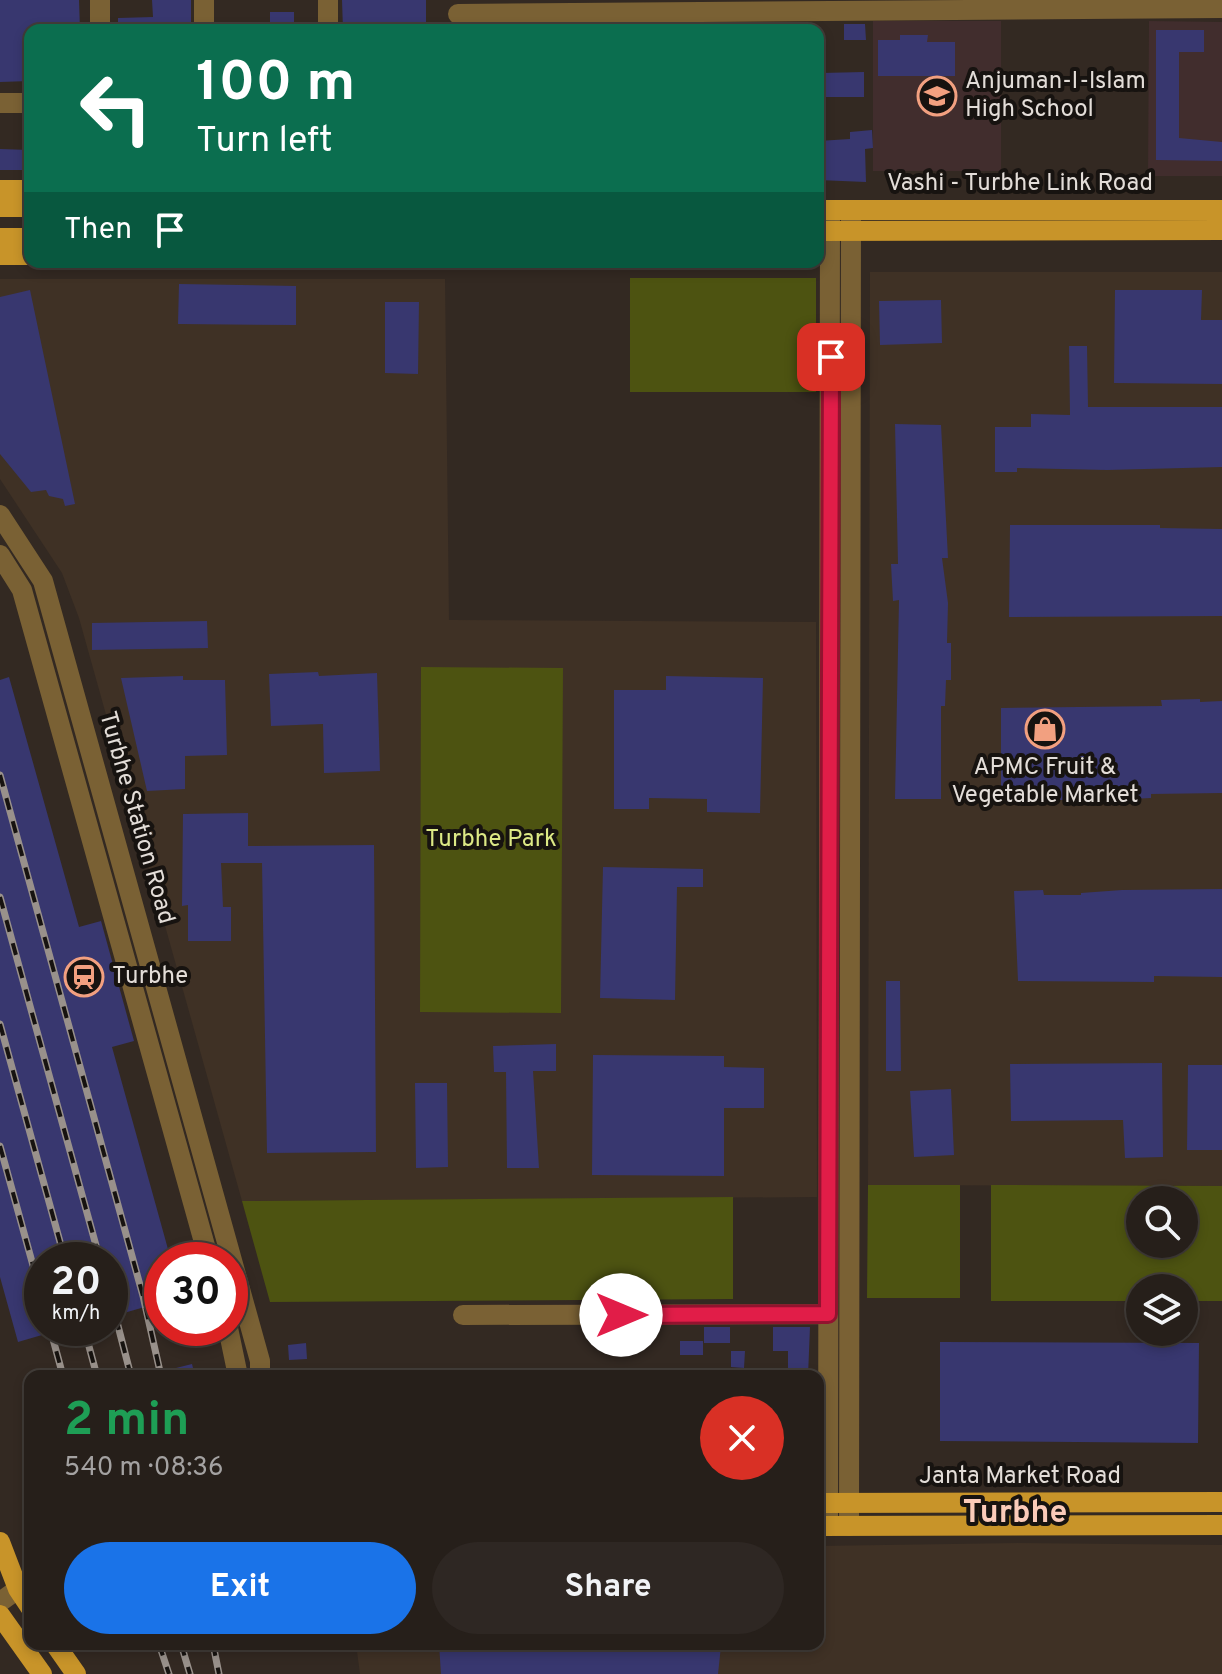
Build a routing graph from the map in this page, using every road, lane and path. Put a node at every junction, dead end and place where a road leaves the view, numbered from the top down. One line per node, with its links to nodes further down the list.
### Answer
1 (100, 0): 8 (street)
2 (204, 0): 9 (street)
3 (328, 0): 10 (street)
4 (988, 5): 5 (street); 6 (street)
5 (723, 6): 7 (street)
6 (1222, 8)
7 (458, 15)
8 (100, 24)
9 (204, 24)
10 (328, 24)
11 (0, 103): 12 (street)
12 (24, 103)
13 (0, 190): 14 (main road)
14 (24, 190)
15 (0, 207): 16 (main road)
16 (24, 207)
17 (1222, 210): 18 (main road, Vashi - Turbhe Link Road)
18 (833, 220): 19 (main road, Vashi - Turbhe Link Road); 33 (street); 39 (street)
19 (1222, 230)
20 (0, 238): 21 (main road)
21 (24, 238)
22 (0, 255): 23 (main road)
23 (24, 255)
24 (0, 515): 26 (street, Turbhe Station Road)
25 (0, 555): 27 (street, Turbhe Station Road)
26 (91, 755): 27 (street); 28 (street, Turbhe Station Road)
27 (70, 761): 29 (street, Turbhe Station Road)
28 (154, 979): 29 (street); 30 (street, Turbhe Station Road)
29 (132, 986): 31 (street, Turbhe Station Road)
30 (218, 1210): 31 (street); 37 (street, Turbhe Station Road)
31 (196, 1217): 32 (street, Turbhe Station Road)
32 (204, 1242)
33 (828, 1314): 34 (street); 39 (street)
34 (463, 1315)
35 (232, 1346): 36 (street)
36 (237, 1370)
37 (260, 1370)
38 (1222, 1502): 39 (main road, Janta Market Road)
39 (831, 1503): 41 (street)
40 (1222, 1525): 41 (main road, Janta Market Road)
41 (831, 1526)
42 (0, 1542): 43 (main road)
43 (18, 1589): 44 (main road); 45 (street)
44 (24, 1598)
45 (0, 1602)
46 (0, 1615): 47 (main road)
47 (24, 1649)
48 (25, 1650): 50 (main road)
49 (59, 1650): 51 (main road)
50 (42, 1674)
51 (76, 1674)

